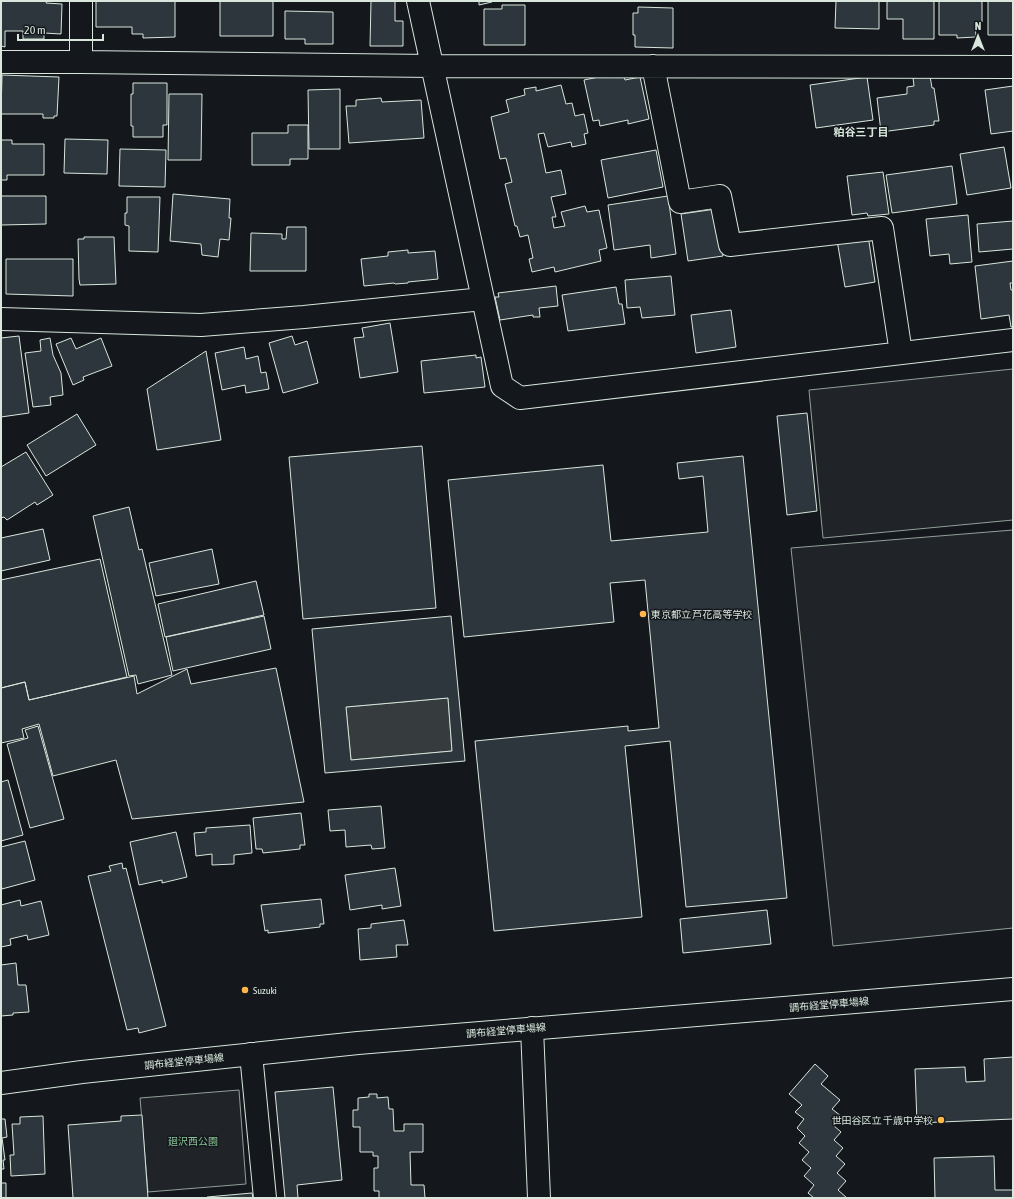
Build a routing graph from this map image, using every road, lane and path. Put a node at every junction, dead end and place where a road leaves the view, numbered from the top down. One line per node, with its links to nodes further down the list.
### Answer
1 (81, 1): 4 (street)
2 (418, 1): 5 (street)
3 (1, 62): 4 (street)
4 (81, 62): 5 (street)
5 (432, 66): 6 (street); 8 (street)
6 (653, 66): 7 (street); 11 (street)
7 (1013, 67)
8 (483, 299): 9 (street); 11 (street)
9 (1, 319)
10 (1013, 340): 11 (street)
11 (901, 353)
12 (1013, 989): 13 (street, 調布経堂停車場線)
13 (532, 1028): 14 (street, 調布経堂停車場線); 17 (street)
14 (251, 1054): 15 (street, 調布経堂停車場線); 16 (street)
15 (1, 1083)
16 (265, 1198)
17 (539, 1198)

